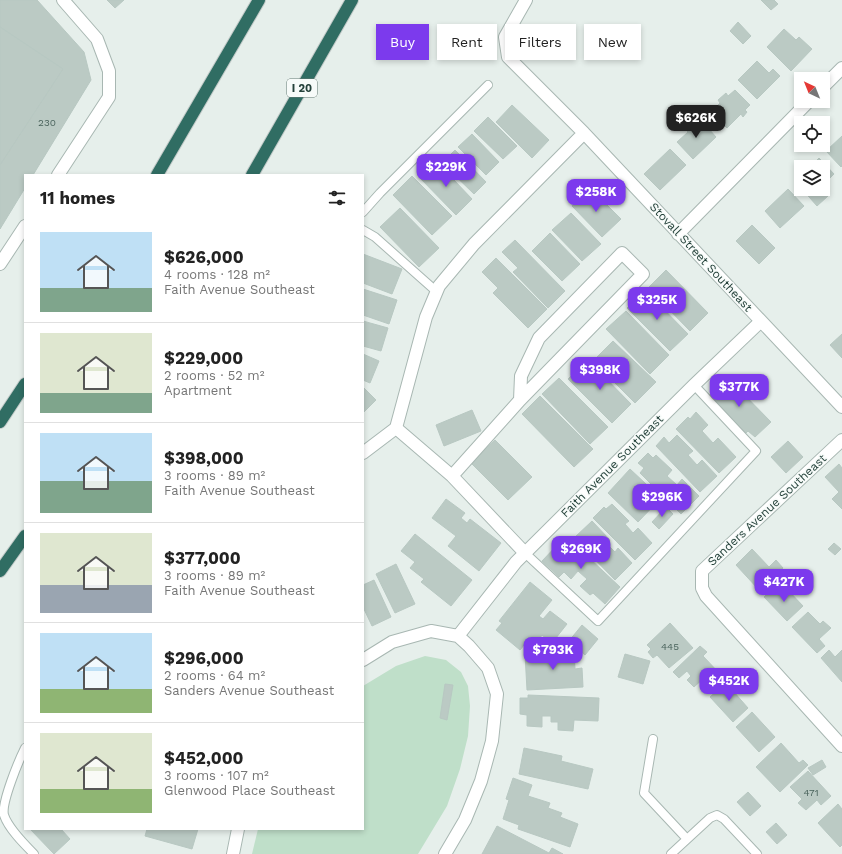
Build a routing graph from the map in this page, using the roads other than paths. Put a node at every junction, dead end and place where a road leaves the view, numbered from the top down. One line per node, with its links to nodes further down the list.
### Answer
1 (63, 0): 12 (street)
2 (253, 0): 6 (highway)
3 (259, 0): 6 (highway)
4 (352, 0): 14 (highway, I 20)
5 (526, 0): 11 (street, Stovall Street Southeast)
6 (245, 25): 13 (highway)
7 (842, 68): 8 (street)
8 (830, 80)
9 (488, 85): 15 (lane)
10 (802, 108): 18 (street)
11 (584, 133): 18 (street, Stovall Street Southeast); 20 (street)
12 (59, 174)
13 (158, 174)
14 (253, 174)
15 (364, 211)
16 (24, 228): 19 (street)
17 (364, 231): 20 (lane)
18 (678, 234): 21 (street, Stovall Street Southeast)
19 (0, 264)
20 (437, 292): 27 (street)
21 (761, 321): 22 (street, Faith Avenue Southeast); 25 (street, Stovall Street Southeast)
22 (694, 384): 32 (street, Faith Avenue Southeast); 32 (lane)
23 (24, 386): 26 (highway)
24 (520, 400): 24 (street); 30 (street)
25 (842, 407)
26 (0, 422)
27 (396, 428): 29 (street); 30 (street)
28 (842, 440): 37 (street, Sanders Avenue Southeast)
29 (364, 452)
30 (452, 476): 32 (street)
31 (24, 537): 33 (highway)
32 (525, 553): 34 (street, Faith Avenue Southeast)
33 (0, 571)
34 (458, 636): 35 (street); 43 (street)
35 (364, 659)
36 (653, 739): 40 (lane)
37 (842, 746)
38 (24, 750): 41 (lane)
39 (238, 830): 42 (street)
40 (687, 839): 44 (lane); 45 (lane)
41 (34, 854)
42 (232, 854)
43 (445, 854)
44 (671, 854)
45 (757, 854)

